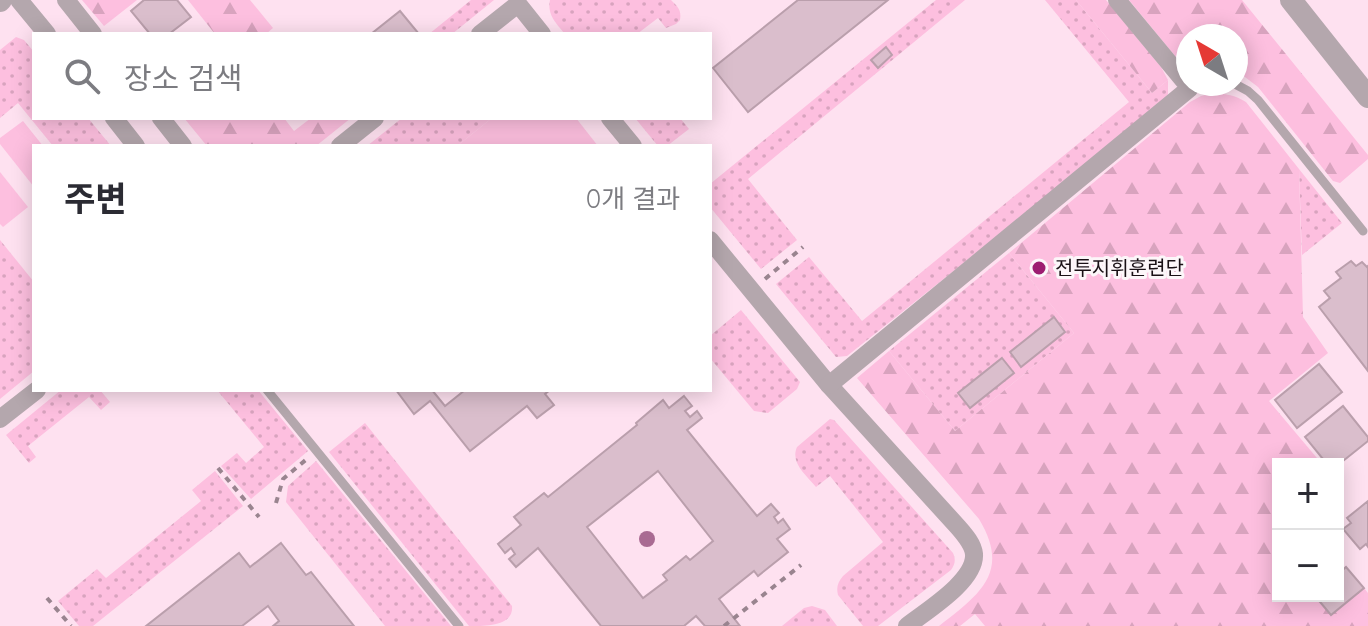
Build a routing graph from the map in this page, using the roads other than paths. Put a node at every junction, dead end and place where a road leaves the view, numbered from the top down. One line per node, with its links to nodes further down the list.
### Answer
1 (19, 0): 6 (street)
2 (66, 0): 7 (street)
3 (1117, 0): 10 (street)
4 (1291, 0): 13 (street)
5 (520, 2): 8 (street); 9 (street)
6 (45, 32)
7 (91, 32)
8 (482, 32)
9 (541, 32)
10 (1176, 63)
11 (1248, 91): 22 (lane)
12 (1186, 96): 24 (street)
13 (1368, 97)
14 (116, 120): 18 (street)
15 (163, 120): 19 (street)
16 (372, 120): 20 (street)
17 (612, 120): 21 (street)
18 (134, 144)
19 (181, 144)
20 (342, 144)
21 (631, 144)
22 (1363, 231)
23 (712, 242): 24 (street)
24 (829, 385): 29 (street)
25 (34, 392): 27 (street)
26 (269, 392): 28 (lane)
27 (0, 419)
28 (459, 626)
29 (907, 626)

